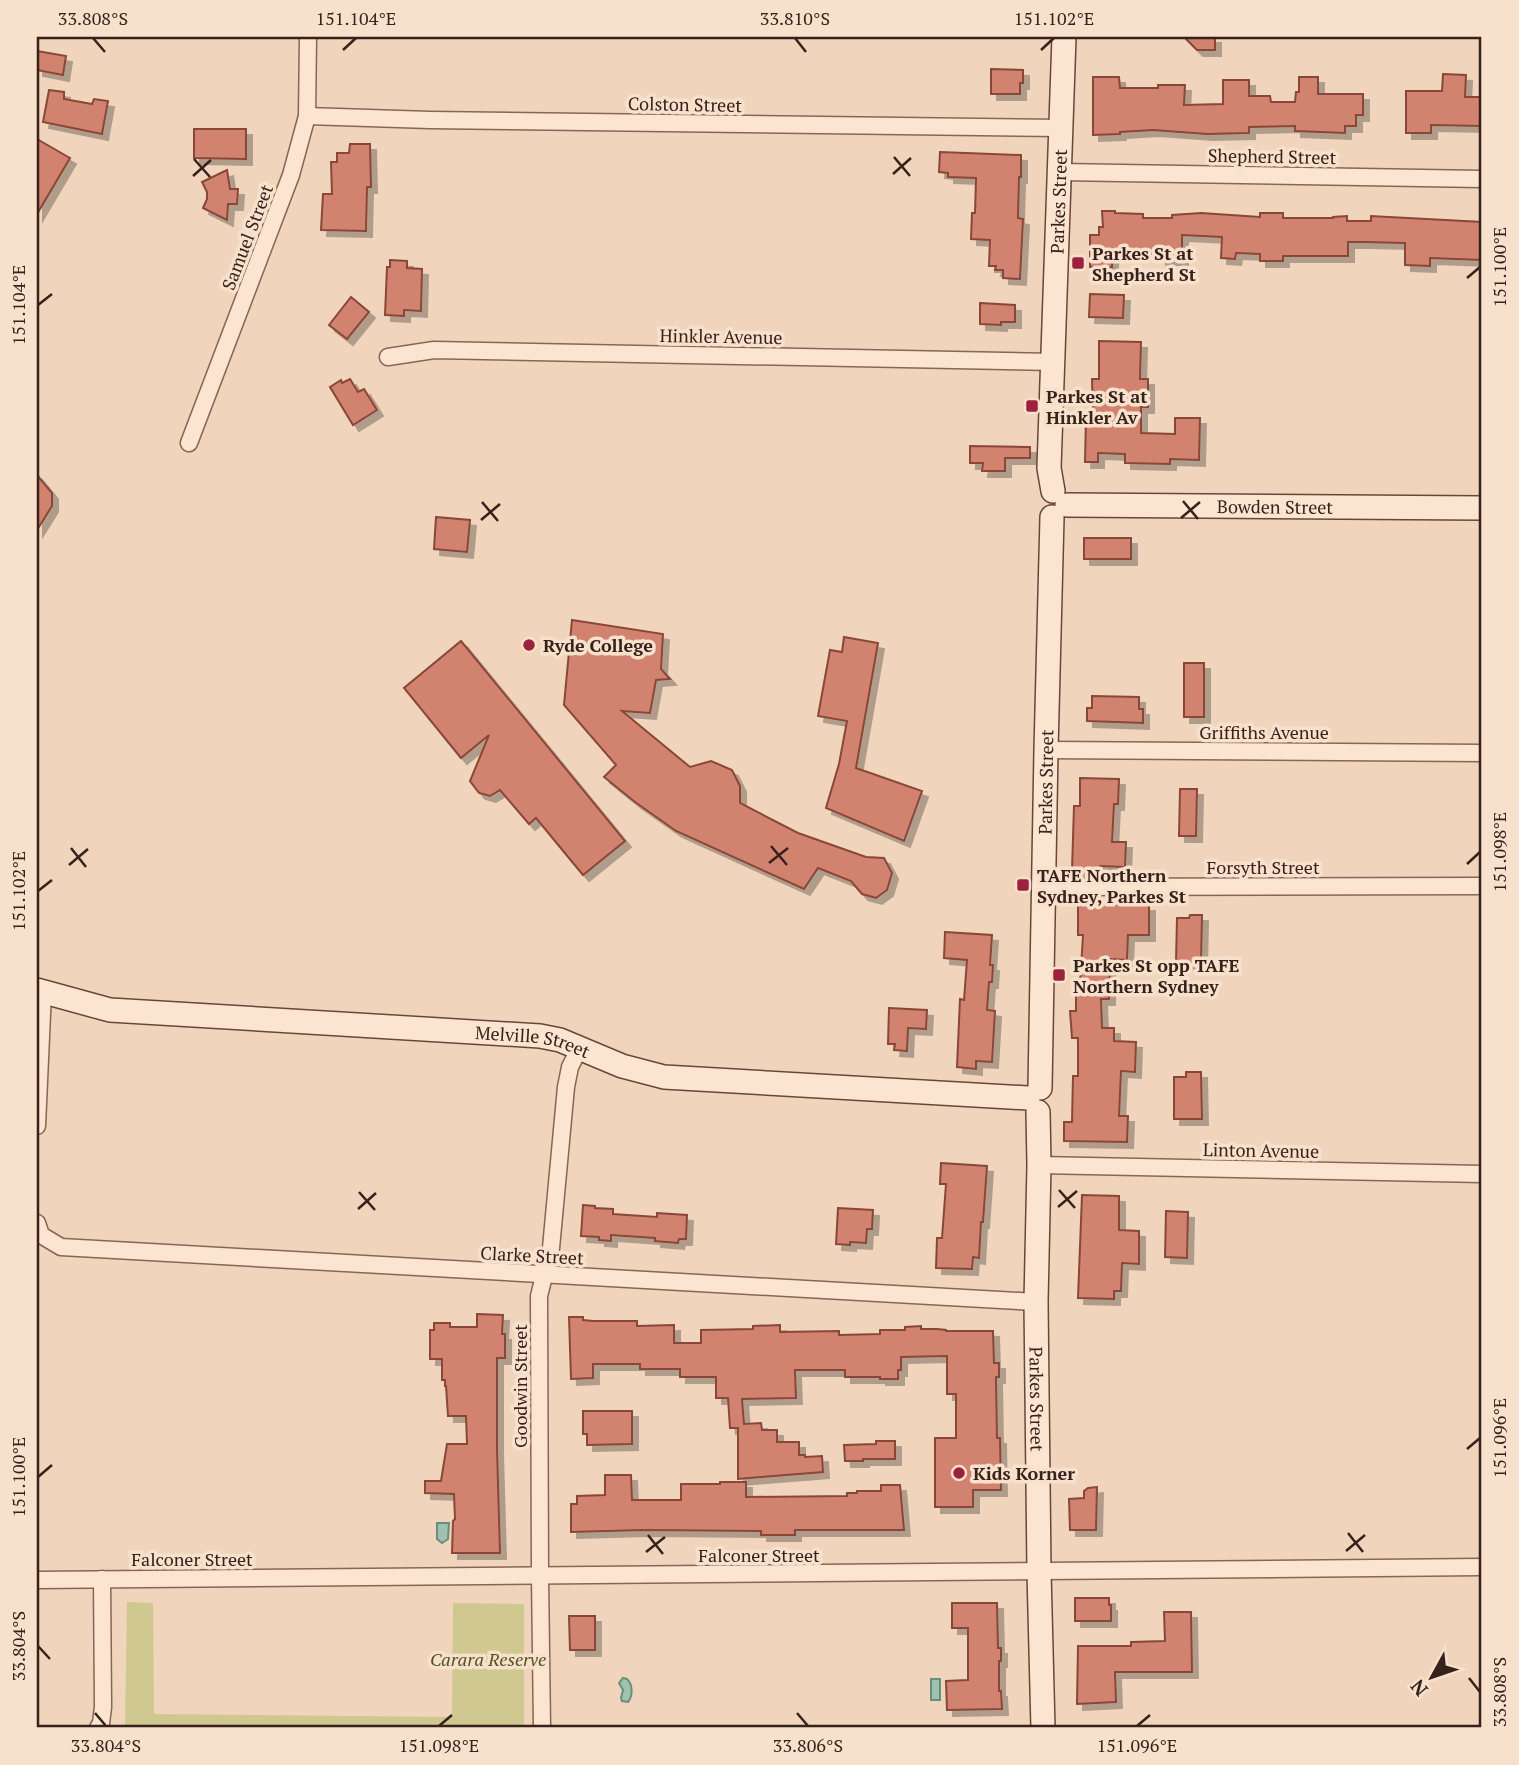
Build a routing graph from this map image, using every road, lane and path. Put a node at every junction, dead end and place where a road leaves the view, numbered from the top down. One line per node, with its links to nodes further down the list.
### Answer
1 (308, 37): 3 (street, Samuel Street)
2 (1064, 37): 4 (street, Parkes Street)
3 (307, 116): 4 (street, Colston Street); 9 (street, Samuel Street)
4 (1062, 128): 5 (street, Parkes Street)
5 (1060, 172): 6 (street, Shepherd Street); 8 (street, Parkes Street)
6 (1482, 179)
7 (388, 357): 8 (street, Hinkler Avenue)
8 (1054, 362): 10 (street, Parkes Street)
9 (188, 443)
10 (1057, 505): 11 (street, Bowden Street); 12 (street, Parkes Street)
11 (1482, 508)
12 (1046, 750): 13 (street, Griffiths Avenue); 15 (street, Parkes Street)
13 (1482, 753)
14 (1482, 886): 15 (street, Forsyth Street)
15 (1043, 887): 18 (street, Parkes Street)
16 (40, 991): 17 (street, Melville Street); 19 (street)
17 (580, 1047): 18 (street, Melville Street); 23 (street, Goodwin Street)
18 (1035, 1099): 20 (street, Parkes Street)
19 (37, 1126)
20 (1039, 1165): 21 (street, Linton Avenue); 24 (street, Parkes Street)
21 (1482, 1174)
22 (37, 1223): 23 (street, Clarke Street)
23 (545, 1275): 24 (street, Clarke Street); 27 (street, Goodwin Street)
24 (1036, 1302): 26 (street, Parkes Street)
25 (1482, 1567): 26 (street, Falconer Street)
26 (1038, 1572): 27 (street, Falconer Street); 32 (street, Parkes Street)
27 (540, 1576): 28 (street, Falconer Street); 31 (street, Goodwin Street)
28 (102, 1579): 29 (street, Falconer Street); 30 (street)
29 (37, 1580)
30 (98, 1728)
31 (542, 1728)
32 (1043, 1728)

